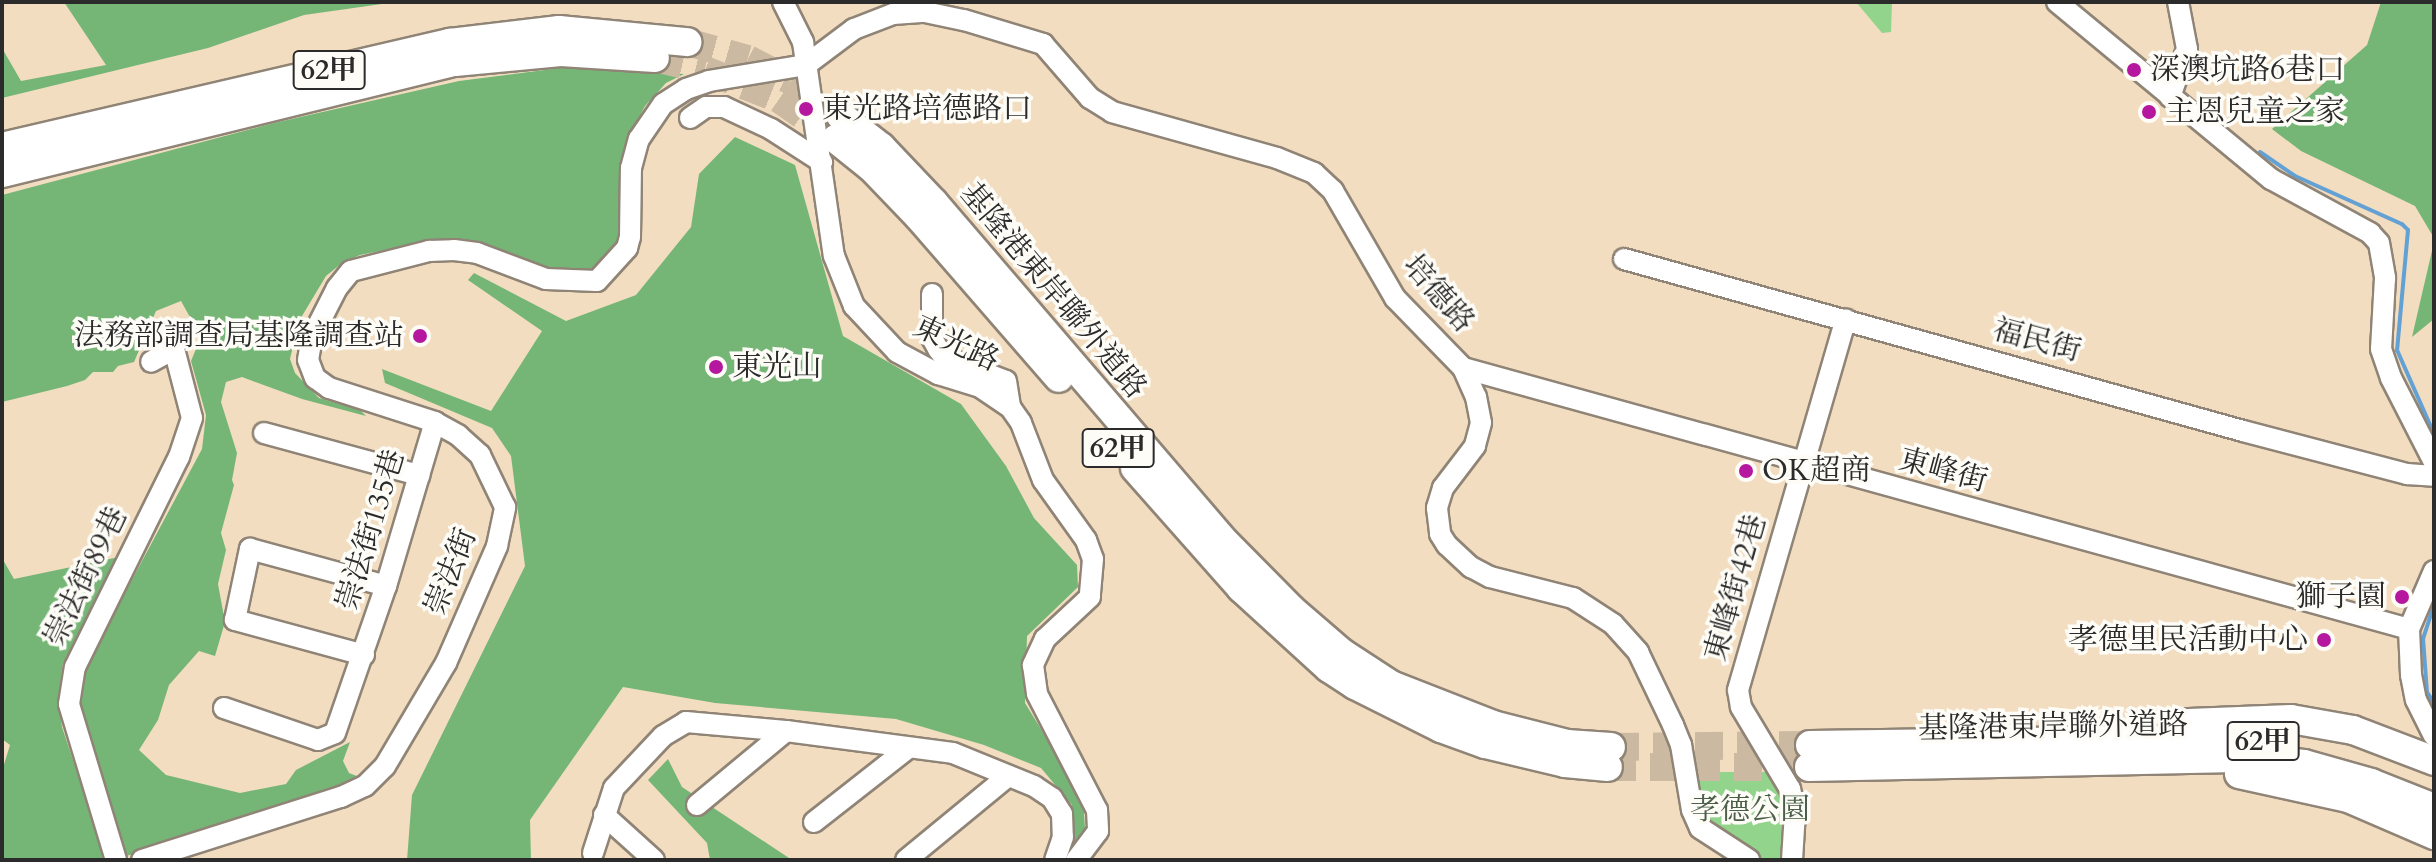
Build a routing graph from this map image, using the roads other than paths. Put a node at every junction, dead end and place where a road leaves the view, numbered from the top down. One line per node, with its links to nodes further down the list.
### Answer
1 (783, 2): 7 (street, 東光路)
2 (2057, 2): 8 (street)
3 (2178, 2): 8 (street)
4 (560, 41): 5 (highway, 62甲); 6 (highway, 62甲); 9 (highway, 62甲)
5 (687, 42)
6 (655, 58)
7 (806, 65): 11 (street, 東光路); 18 (street, 培德路); 20 (street, 崇法街)
8 (2170, 97): 22 (street)
9 (212, 110): 12 (highway, 62甲); 13 (highway, 62甲)
10 (690, 118): 11 (street)
11 (833, 139): 19 (street, 東光路); 36 (highway, 基隆港東岸聯外道路 / 62甲)
12 (2, 147)
13 (2, 173)
14 (1624, 259): 16 (street, 福民街)
15 (932, 294): 19 (street)
16 (1846, 319): 23 (street, 東峰街42巷); 25 (street, 福民街)
17 (151, 362): 46 (street, 崇法街89巷)
18 (1463, 368): 23 (street, 東峰街); 52 (street, 培德路)
19 (1010, 407): 51 (street, 東光路)
20 (435, 422): 24 (street, 崇法街135巷); 47 (street, 崇法街)
21 (264, 433): 24 (street)
22 (2434, 462)
23 (1803, 464): 28 (street, 東峰街); 53 (street, 東峰街42巷)
24 (419, 475): 27 (street, 崇法街135巷)
25 (2434, 476)
26 (2434, 571): 28 (street)
27 (386, 586): 29 (street, 崇法街135巷); 29 (street)
28 (2409, 629): 32 (street)
29 (364, 655): 30 (street, 崇法街135巷)
30 (224, 708)
31 (786, 731): 33 (street); 40 (street); 42 (street)
32 (2434, 736)
33 (907, 749): 38 (street); 43 (street)
34 (2088, 750): 35 (highway, 基隆港東岸聯外道路 / 62甲); 37 (highway); 39 (highway, 基隆港東岸聯外道路 / 62甲); 41 (highway, 基隆港東岸聯外道路 / 62甲); 44 (highway)
35 (1810, 756)
36 (1609, 757)
37 (2434, 761)
38 (1007, 777): 49 (street); 50 (street)
39 (2434, 788)
40 (697, 805)
41 (2434, 808)
42 (604, 815): 45 (street); 48 (street)
43 (814, 822)
44 (2434, 835)
45 (593, 853)
46 (116, 860)
47 (142, 860)
48 (654, 860)
49 (906, 860)
50 (1055, 860)
51 (1076, 860)
52 (1749, 860)
53 (1792, 860)

